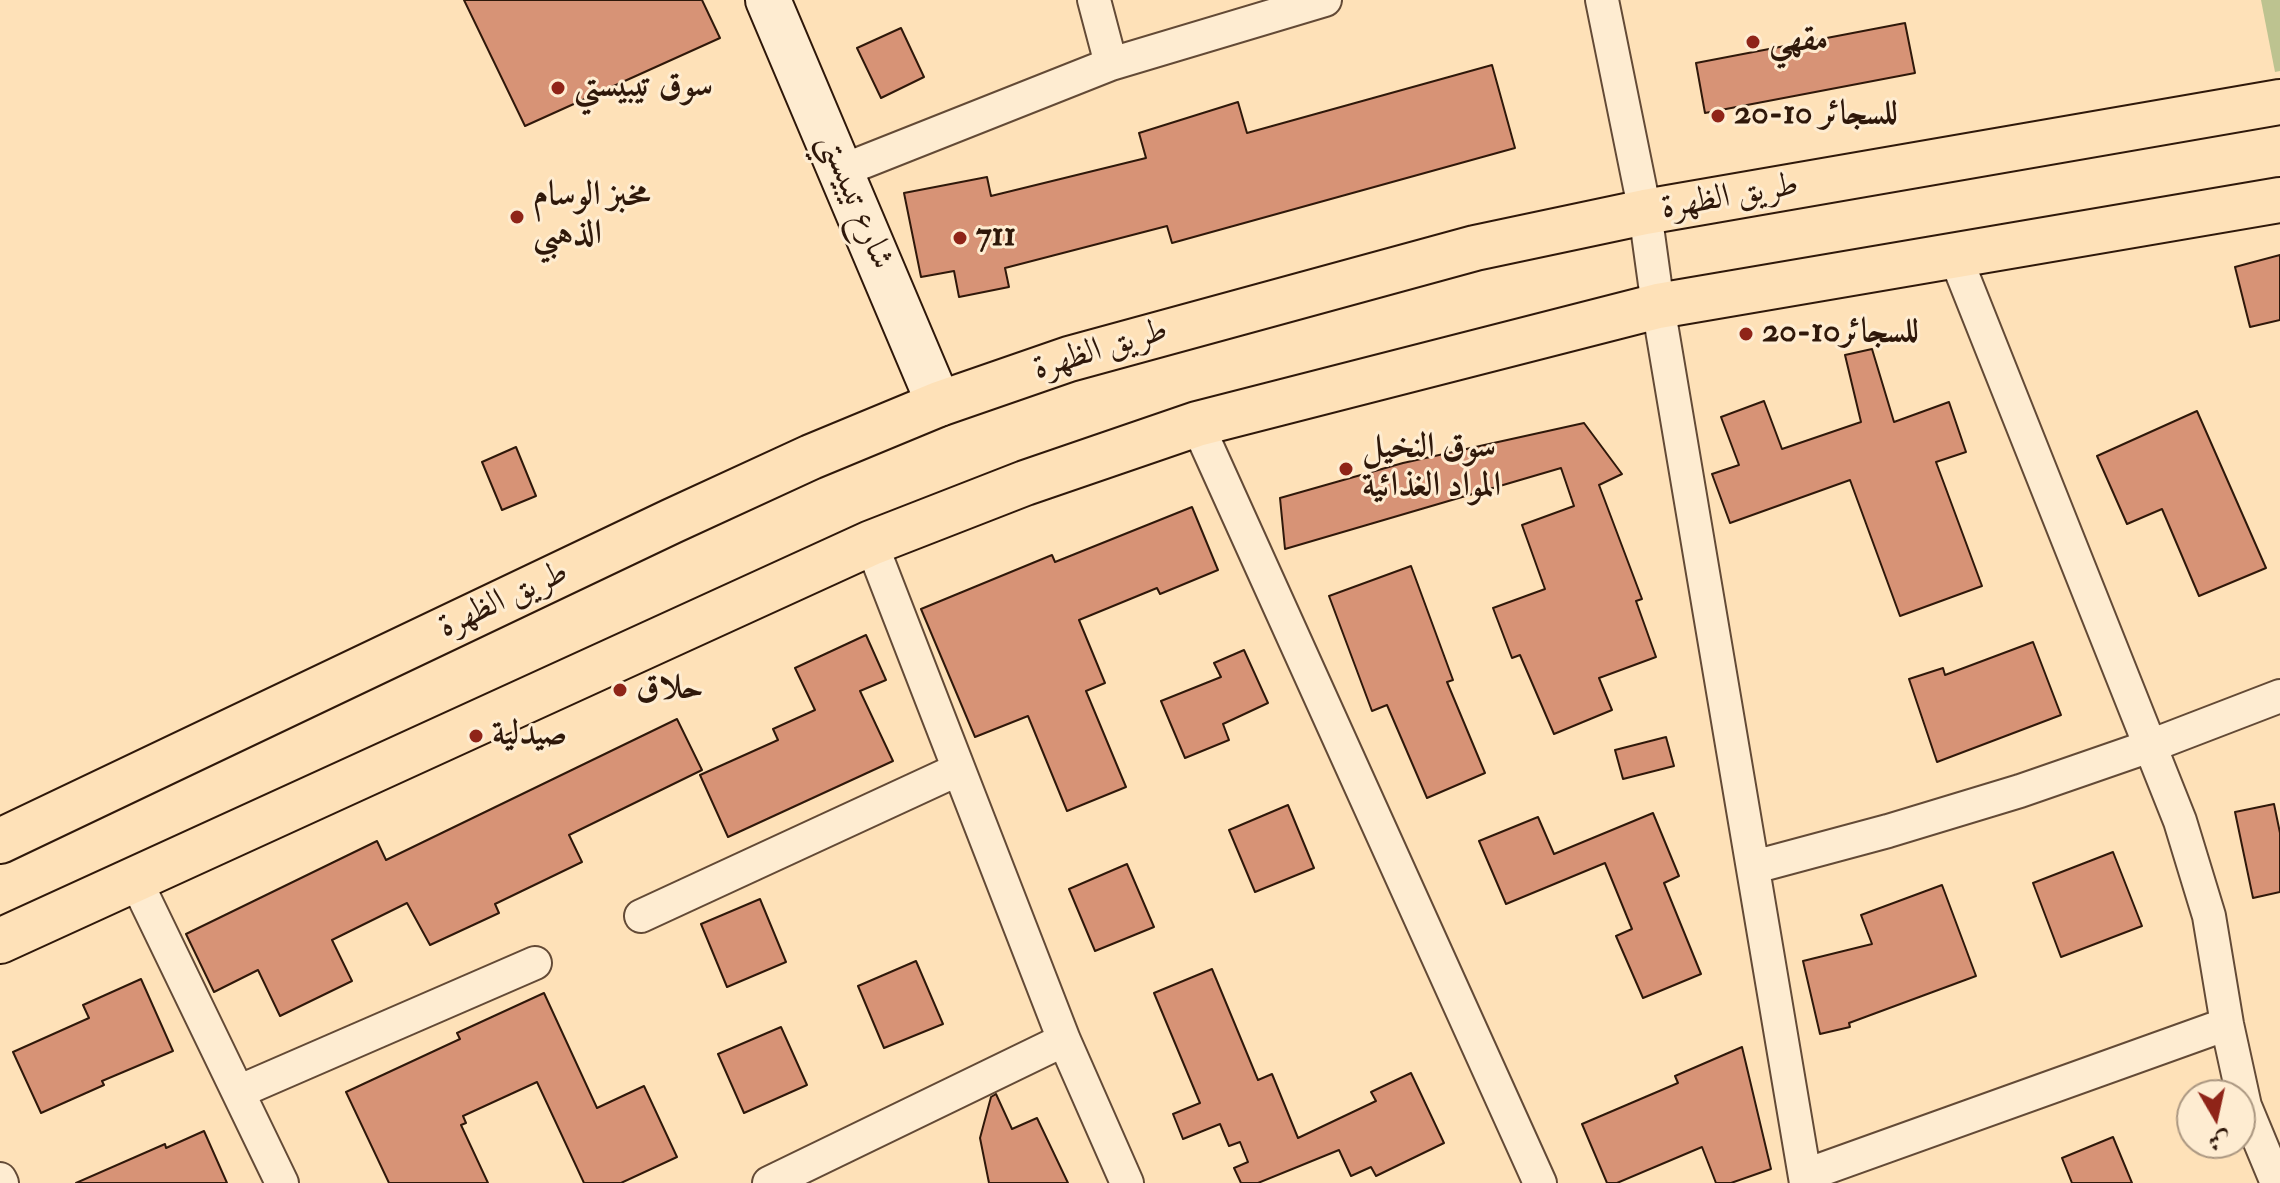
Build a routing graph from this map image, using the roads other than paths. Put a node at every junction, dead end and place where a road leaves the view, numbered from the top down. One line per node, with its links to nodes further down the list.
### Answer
1 (768, 0): 7 (main road, شارع تيبيستي)
2 (1094, 0): 5 (street)
3 (1325, 0): 5 (street)
4 (1602, 0): 9 (street)
5 (1111, 64): 7 (street)
6 (2280, 102): 9 (main road, طريق الظهرة)
7 (841, 171): 12 (main road, شارع تيبيستي)
8 (2280, 200): 10 (main road)
9 (1645, 212): 11 (street); 12 (main road, طريق الظهرة)
10 (1955, 256): 11 (main road); 16 (street)
11 (1658, 306): 13 (main road); 19 (street)
12 (939, 404): 18 (main road, طريق الظهرة)
13 (1197, 424): 14 (main road); 31 (street)
14 (871, 543): 17 (street); 20 (main road)
15 (2280, 696): 16 (street)
16 (2150, 746): 19 (street); 24 (street)
17 (957, 770): 21 (street); 25 (street)
18 (0, 841)
19 (1754, 867): 27 (street)
20 (135, 879): 22 (main road); 26 (street)
21 (641, 916)
22 (0, 941)
23 (535, 963): 26 (street)
24 (2227, 1024): 27 (street); 32 (street)
25 (1064, 1040): 29 (street); 30 (street)
26 (238, 1092): 28 (street)
27 (1806, 1179)
28 (282, 1183)
29 (769, 1183)
30 (1127, 1183)
31 (1540, 1183)
32 (2277, 1183)

